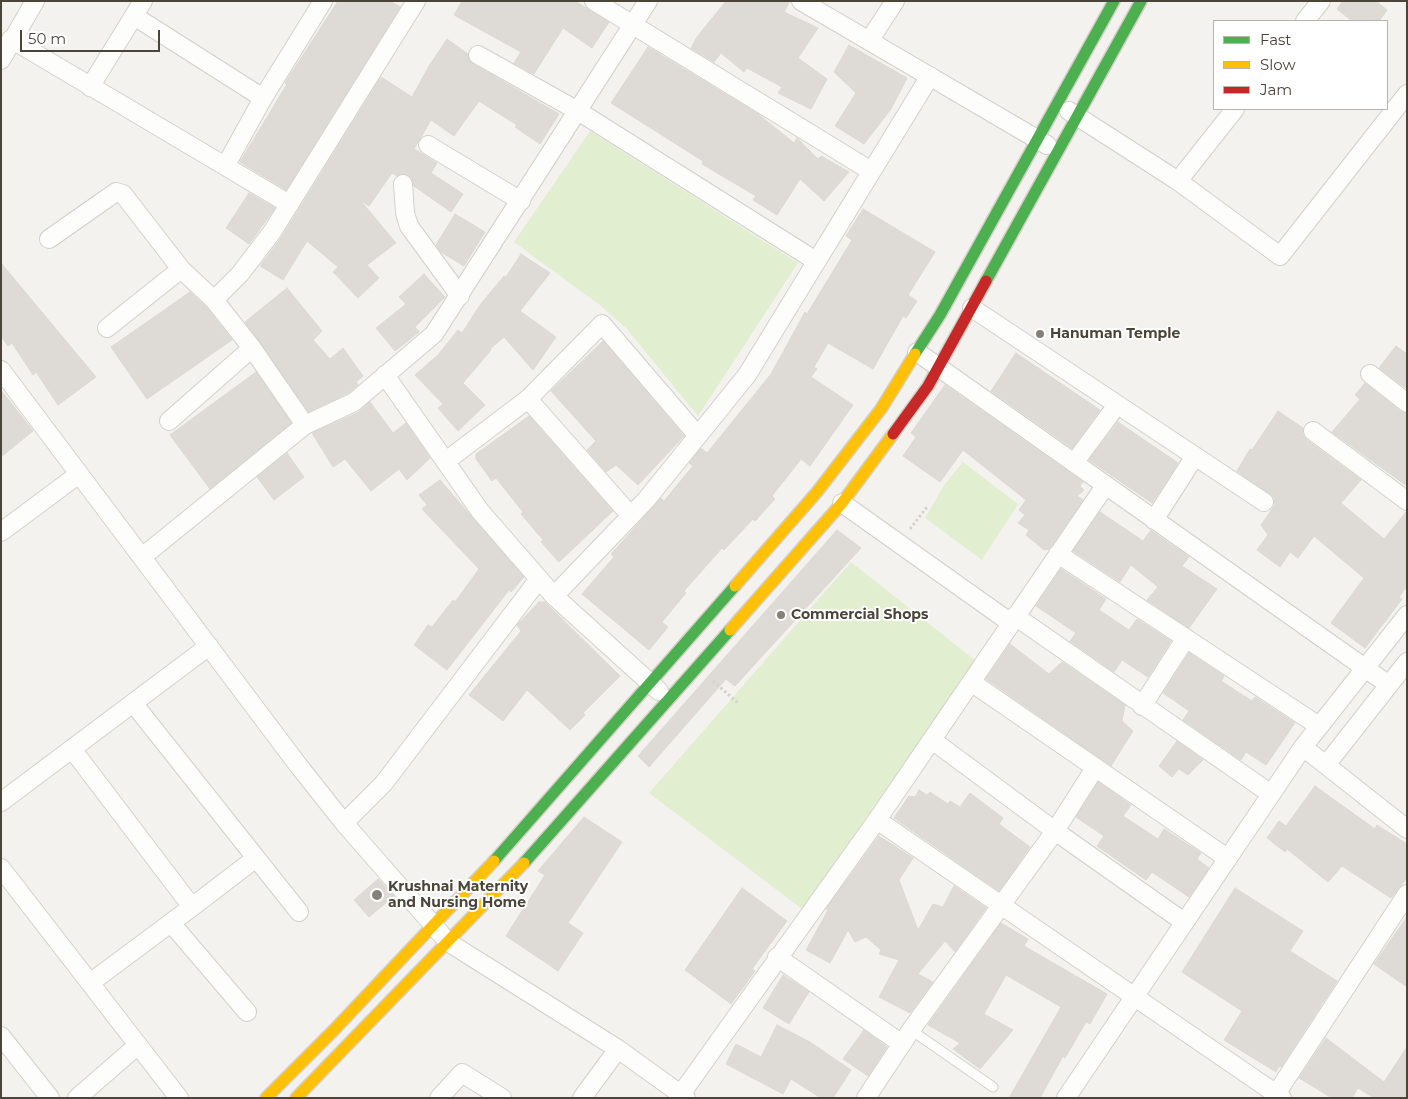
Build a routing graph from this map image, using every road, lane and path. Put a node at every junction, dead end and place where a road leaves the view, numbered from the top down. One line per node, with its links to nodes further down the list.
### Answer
1 (35, 1): 15 (street)
2 (143, 1): 12 (street)
3 (323, 1): 22 (street)
4 (416, 1): 35 (street)
5 (594, 1): 14 (street)
6 (648, 1): 14 (street)
7 (801, 1): 16 (street)
8 (895, 1): 16 (street)
9 (1114, 1): 23 (street)
10 (1141, 1): 26 (street)
11 (1322, 1): 13 (street)
12 (134, 16): 20 (street); 22 (street)
13 (1306, 20)
14 (633, 24): 25 (street); 31 (street)
15 (11, 39): 18 (street); 20 (street)
16 (869, 41): 19 (street)
17 (478, 55): 25 (street)
18 (1, 60)
19 (930, 76): 27 (street); 31 (street)
20 (90, 87): 30 (street)
21 (1407, 94): 32 (street)
22 (263, 98): 30 (street)
23 (1056, 104): 26 (street); 27 (street)
24 (1234, 110): 32 (street)
25 (578, 111): 34 (street); 37 (street)
26 (1078, 116): 29 (street); 32 (street)
27 (1037, 139): 29 (street); 44 (street)
28 (428, 145): 34 (street)
29 (1058, 152): 41 (street)
30 (226, 165): 35 (street)
31 (871, 171): 37 (street)
32 (1178, 181)
33 (403, 184): 39 (street)
34 (521, 201): 39 (street)
35 (289, 204): 40 (street)
36 (49, 239): 38 (street)
37 (816, 261): 55 (street)
38 (181, 269): 40 (street); 42 (street)
39 (460, 296): 48 (street)
40 (214, 300): 43 (street)
41 (972, 308): 45 (street); 51 (street)
42 (106, 328)
43 (252, 348): 52 (street); 53 (street)
44 (917, 352): 45 (street); 81 (street)
45 (939, 367): 58 (street); 63 (street)
46 (1, 370): 59 (street)
47 (1370, 374): 50 (street)
48 (386, 375): 53 (street); 57 (street)
49 (528, 399): 55 (street); 57 (street); 65 (street)
50 (1407, 403)
51 (1117, 404): 56 (street); 58 (street)
52 (169, 421)
53 (305, 425): 70 (street)
54 (1313, 431): 61 (street)
55 (698, 436): 65 (street)
56 (1195, 456): 62 (street); 66 (street)
57 (446, 461): 71 (street)
58 (1074, 463): 60 (street)
59 (80, 474): 67 (street); 70 (street)
60 (1106, 486): 66 (street); 69 (street)
61 (1407, 501)
62 (1264, 502)
63 (842, 503): 68 (street); 78 (street)
64 (927, 507): 68 (path)
65 (631, 516): 72 (street)
66 (1154, 520): 79 (street)
67 (1, 532)
68 (898, 543): 74 (street)
69 (1058, 554): 74 (street); 75 (street)
70 (142, 557): 76 (street)
71 (539, 579): 72 (street); 96 (street)
72 (554, 596): 81 (street)
73 (1407, 615): 79 (street)
74 (1013, 619): 80 (street); 86 (street)
75 (1186, 638): 86 (street); 87 (street)
76 (209, 646): 84 (street); 96 (street)
77 (1407, 662): 82 (street)
78 (698, 667): 83 (street); 85 (path)
79 (1364, 669): 82 (street); 87 (street)
80 (971, 682): 88 (street); 92 (street)
81 (650, 683): 83 (street); 108 (street)
82 (1389, 684): 91 (street)
83 (669, 700): 109 (street)
84 (133, 703): 90 (street); 99 (street)
85 (738, 703)
86 (1142, 706): 93 (street)
87 (1319, 726): 89 (street)
88 (932, 740): 95 (street); 98 (street)
89 (1303, 747): 91 (street); 93 (street)
90 (72, 749): 94 (street); 103 (street)
91 (1326, 765): 97 (street)
92 (1096, 768): 98 (street); 100 (street)
93 (1271, 794): 100 (street)
94 (1, 802)
95 (877, 820): 104 (street); 110 (street)
96 (344, 823): 108 (street)
97 (1407, 829)
98 (1055, 831): 104 (street); 106 (street)
99 (256, 858): 103 (street); 105 (street)
100 (1227, 858): 106 (street)
101 (1, 868): 111 (street)
102 (1407, 894): 120 (street)
103 (192, 907): 107 (street)
104 (1002, 907): 112 (street); 115 (street)
105 (299, 912)
106 (1184, 922): 112 (street)
107 (171, 923): 111 (street); 113 (street)
108 (433, 925): 109 (street); 124 (street)
109 (448, 942): 117 (street); 125 (street)
110 (777, 957): 115 (street); 119 (street)
111 (90, 983): 116 (street)
112 (1134, 997): 120 (street); 130 (street)
113 (247, 1012)
114 (1, 1036): 121 (street)
115 (906, 1037): 118 (lane); 129 (street)
116 (138, 1045): 122 (street); 123 (street)
117 (618, 1049): 119 (street); 128 (street)
118 (993, 1087)
119 (683, 1096)
120 (1279, 1096)
121 (50, 1098)
122 (77, 1098)
123 (179, 1098)
124 (266, 1098)
125 (296, 1098)
126 (439, 1098): 127 (street)
127 (502, 1098)
128 (582, 1098)
129 (866, 1098)
130 (1066, 1098)

